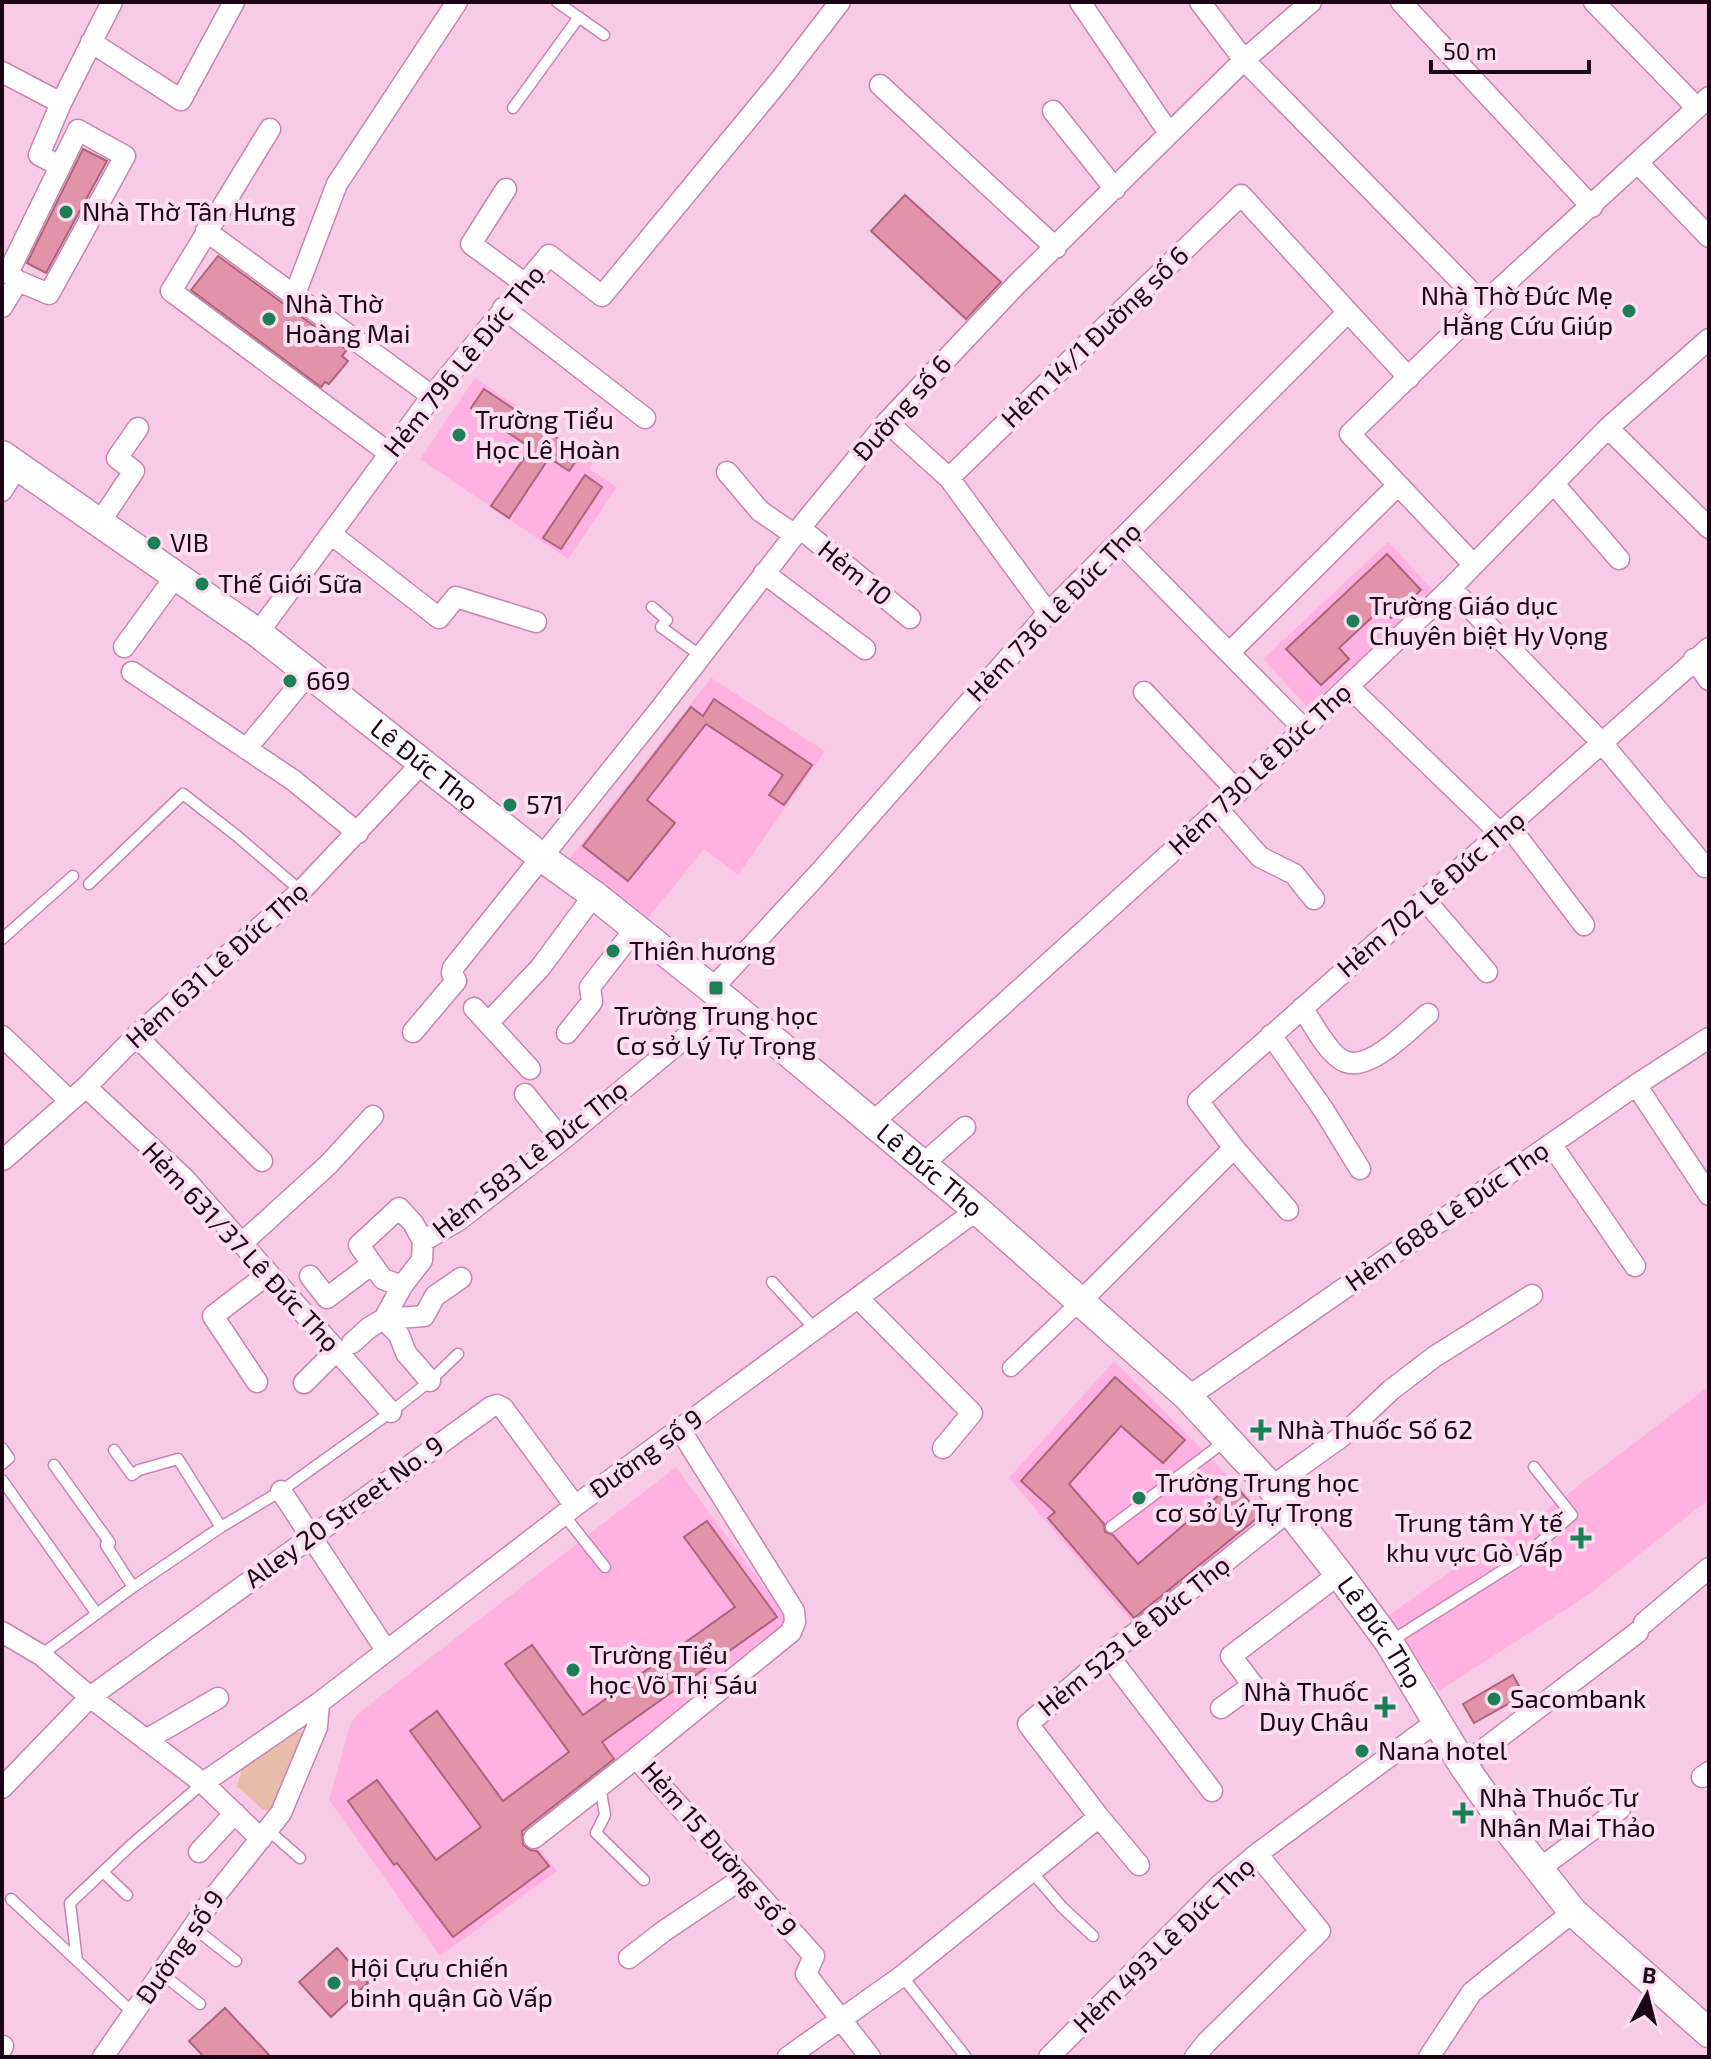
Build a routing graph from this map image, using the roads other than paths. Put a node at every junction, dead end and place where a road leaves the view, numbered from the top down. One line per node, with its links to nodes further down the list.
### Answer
1 (112, 2): 13 (street)
2 (234, 2): 13 (street)
3 (457, 2): 33 (street)
4 (557, 2): 11 (lane)
5 (840, 2): 32 (street, Hẻm 796 Lê Đức Thọ)
6 (1080, 2): 22 (street)
7 (1200, 2): 14 (street)
8 (1311, 2): 14 (street, Đường số 6)
9 (1401, 2): 27 (street)
10 (1594, 2): 17 (street)
11 (579, 17): 12 (lane); 19 (lane)
12 (604, 35)
13 (91, 42): 18 (street)
14 (1244, 60): 22 (street, Đường số 6); 34 (street)
15 (2, 72): 18 (street)
16 (880, 85): 30 (street)
17 (1703, 102): 23 (street)
18 (61, 103): 24 (street)
19 (513, 108)
20 (1053, 111): 26 (street)
21 (270, 129): 28 (street)
22 (1169, 133): 26 (street, Đường số 6)
23 (1638, 163): 27 (street); 29 (street)
24 (60, 166): 31 (street); 31 (street)
25 (506, 189): 32 (street)
26 (1115, 189): 30 (street, Đường số 6)
27 (1592, 207): 34 (street)
28 (206, 231): 33 (street); 45 (street)
29 (1709, 237)
30 (1056, 248): 42 (street, Đường số 6)
31 (18, 281): 35 (street)
32 (524, 283): 36 (street, Hẻm 796 Lê Đức Thọ)
33 (295, 294): 40 (street)
34 (1483, 304): 39 (street)
35 (2, 307)
36 (503, 308): 40 (street, Hẻm 796 Lê Đức Thọ); 41 (street)
37 (1348, 312): 39 (street); 48 (street, Hẻm 14/1 Đường số 6); 55 (street, Hẻm 736 Lê Đức Thọ)
38 (1709, 339): 44 (street, Hẻm 730 Lê Đức Thọ)
39 (1409, 378): 50 (street)
40 (432, 396): 45 (street, Hẻm 796 Lê Đức Thọ)
41 (645, 418)
42 (887, 422): 48 (street); 53 (street, Đường số 6)
43 (138, 428): 51 (street)
44 (1608, 428): 49 (street, Hẻm 730 Lê Đức Thọ); 52 (street)
45 (389, 453): 54 (street, Hẻm 796 Lê Đức Thọ)
46 (7, 471): 51 (main road, Lê Đức Thọ)
47 (727, 472): 53 (street, Hẻm 10)
48 (949, 478): 62 (street)
49 (1554, 484): 56 (street); 57 (street, Hẻm 730 Lê Đức Thọ)
50 (1398, 485): 57 (street); 68 (street)
51 (98, 525): 59 (main road, Lê Đức Thọ)
52 (1709, 528)
53 (797, 531): 58 (street, Đường số 6); 63 (street, Hẻm 10)
54 (331, 534): 64 (street); 65 (street, Hẻm 796 Lê Đức Thọ)
55 (1120, 542): 62 (street, Hẻm 736 Lê Đức Thọ); 68 (street)
56 (1619, 559)
57 (1473, 564): 60 (street, Hẻm 730 Lê Đức Thọ)
58 (764, 573): 67 (street); 70 (street, Đường số 6)
59 (175, 577): 65 (main road, Lê Đức Thọ); 66 (street)
60 (1451, 588): 74 (street, Hẻm 730 Lê Đức Thọ); 77 (street)
61 (652, 607): 70 (lane)
62 (1048, 613): 96 (street, Hẻm 736 Lê Đức Thọ)
63 (910, 618)
64 (536, 622)
65 (258, 633): 72 (main road, Lê Đức Thọ)
66 (124, 647)
67 (865, 649)
68 (1229, 653): 76 (street)
69 (1702, 654): 73 (street); 77 (street, Hẻm 702 Lê Đức Thọ)
70 (701, 656): 84 (street, Đường số 6)
71 (132, 672): 78 (street)
72 (309, 673): 78 (street); 79 (main road, Lê Đức Thọ)
73 (1709, 680)
74 (1349, 687): 76 (street, Hẻm 730 Lê Đức Thọ); 82 (street)
75 (1144, 692): 80 (street)
76 (1303, 728): 80 (street, Hẻm 730 Lê Đức Thọ)
77 (1602, 743): 82 (street, Hẻm 702 Lê Đức Thọ); 85 (street)
78 (246, 749): 83 (street)
79 (423, 762): 83 (street, Hẻm 631 Lê Đức Thọ); 84 (main road, Lê Đức Thọ)
80 (1238, 792): 81 (street, Hẻm 730 Lê Đức Thọ)
81 (1218, 809): 90 (street); 111 (street, Hẻm 730 Lê Đức Thọ)
82 (1505, 830): 91 (street, Hẻm 702 Lê Đức Thọ); 92 (street)
83 (358, 833): 88 (street, Hẻm 631 Lê Đức Thọ)
84 (540, 856): 89 (main road, Lê Đức Thọ); 99 (street, Đường số 6)
85 (1705, 867)
86 (73, 876): 94 (lane)
87 (89, 884): 88 (lane)
88 (301, 891): 103 (street, Hẻm 631 Lê Đức Thọ)
89 (594, 895): 93 (main road, Lê Đức Thọ); 105 (street)
90 (1314, 899)
91 (1425, 900): 95 (street); 97 (street, Hẻm 702 Lê Đức Thọ)
92 (1584, 925)
93 (635, 929): 96 (main road, Lê Đức Thọ); 100 (street)
94 (2, 939)
95 (1487, 972)
96 (720, 995): 111 (main road, Lê Đức Thọ); 113 (street, Hẻm 583 Lê Đức Thọ)
97 (1302, 1008): 98 (street); 101 (street, Hẻm 702 Lê Đức Thọ)
98 (1428, 1014)
99 (413, 1032)
100 (567, 1033)
101 (1271, 1035): 115 (street, Hẻm 702 Lê Đức Thọ); 120 (street)
102 (2, 1036): 109 (street)
103 (136, 1036): 107 (street, Hẻm 631 Lê Đức Thọ); 117 (street)
104 (1709, 1038): 106 (street, Hẻm 688 Lê Đức Thọ)
105 (530, 1069)
106 (1636, 1085): 114 (street, Hẻm 688 Lê Đức Thọ); 119 (street)
107 (86, 1087): 109 (street, Hẻm 631 Lê Đức Thọ); 125 (street, Hẻm 631/37 Lê Đức Thọ)
108 (525, 1094): 113 (street)
109 (70, 1101): 116 (street, Hẻm 631 Lê Đức Thọ)
110 (373, 1116): 125 (street)
111 (872, 1123): 118 (main road, Lê Đức Thọ)
112 (965, 1127): 118 (street)
113 (562, 1140): 124 (street, Hẻm 583 Lê Đức Thọ)
114 (1551, 1144): 127 (street); 144 (street, Hẻm 688 Lê Đức Thọ)
115 (1234, 1148): 123 (street, Hẻm 702 Lê Đức Thọ); 135 (street)
116 (3, 1160)
117 (262, 1161)
118 (922, 1165): 122 (main road, Lê Đức Thọ)
119 (1701, 1167): 121 (street)
120 (1360, 1169)
121 (1709, 1195)
122 (977, 1210): 134 (street, Đường số 9); 135 (main road, Lê Đức Thọ)
123 (1288, 1210)
124 (423, 1241): 126 (street); 132 (street, Hẻm 583 Lê Đức Thọ)
125 (241, 1244): 128 (street, Hẻm 631/37 Lê Đức Thọ)
126 (372, 1264): 129 (street); 132 (street)
127 (1635, 1266)
128 (268, 1274): 138 (street, Hẻm 631/37 Lê Đức Thọ); 142 (street)
129 (310, 1276)
130 (461, 1278): 136 (street)
131 (772, 1282): 137 (lane)
132 (402, 1286): 136 (street, Hẻm 583 Lê Đức Thọ)
133 (1532, 1295): 155 (street)
134 (858, 1298): 137 (street, Đường số 9); 149 (street)
135 (1080, 1302): 140 (street); 144 (main road, Lê Đức Thọ)
136 (384, 1319): 138 (street); 141 (street)
137 (815, 1329): 146 (street, Đường số 9)
138 (344, 1347): 143 (street); 145 (street, Hẻm 631/37 Lê Đức Thọ)
139 (458, 1354): 141 (lane)
140 (1011, 1368)
141 (430, 1381): 145 (lane)
142 (257, 1382)
143 (304, 1383)
144 (1188, 1397): 147 (main road, Lê Đức Thọ)
145 (391, 1412): 156 (lane)
146 (681, 1431): 157 (street, Đường số 9); 178 (street, Hẻm 15 Đường số 9)
147 (1229, 1439): 155 (main road, Lê Đức Thọ); 160 (lane)
148 (2, 1448): 151 (lane)
149 (943, 1448)
150 (114, 1450): 159 (lane)
151 (2, 1464)
152 (54, 1465): 165 (lane)
153 (1534, 1467): 168 (lane)
154 (2, 1480): 166 (lane)
155 (1271, 1487): 158 (main road, Lê Đức Thọ)
156 (281, 1491): 159 (lane); 161 (street)
157 (570, 1510): 161 (street, Alley 20 Street No. 9); 162 (lane); 169 (street, Đường số 9)
158 (1290, 1510): 164 (main road, Lê Đức Thọ); 171 (street, Hẻm 523 Lê Đức Thọ)
159 (221, 1527): 165 (lane)
160 (1111, 1527)
161 (309, 1537): 169 (street); 172 (street, Alley 20 Street No. 9)
162 (605, 1567)
163 (1709, 1568): 179 (street)
164 (1339, 1574): 168 (main road, Lê Đức Thọ); 175 (street)
165 (133, 1587): 166 (lane)
166 (97, 1614): 170 (lane)
167 (2, 1632): 170 (street)
168 (1389, 1642): 176 (main road, Lê Đức Thọ)
169 (386, 1650): 174 (street, Đường số 9)
170 (41, 1655): 172 (street)
171 (1108, 1655): 183 (street); 186 (street, Hẻm 523 Lê Đức Thọ)
172 (90, 1697): 177 (street); 182 (street, Alley 20 Street No. 9)
173 (218, 1698): 177 (street)
174 (319, 1703): 180 (street, Đường số 9); 187 (street, Đường số 9)
175 (1221, 1708)
176 (1436, 1722): 179 (main road, Lê Đức Thọ); 190 (street, Hẻm 493 Lê Đức Thọ)
177 (146, 1740): 180 (street)
178 (636, 1758): 181 (street); 196 (street, Hẻm 15 Đường số 9)
179 (1463, 1765): 193 (main road, Lê Đức Thọ)
180 (203, 1783): 185 (street); 195 (lane)
181 (600, 1786): 188 (street); 197 (lane)
182 (2, 1788)
183 (1212, 1791)
184 (1620, 1809): 193 (street)
185 (235, 1813): 187 (street); 189 (street)
186 (1099, 1817): 192 (street); 194 (street)
187 (265, 1834): 191 (lane); 201 (street, Đường số 9)
188 (534, 1838)
189 (199, 1852)
190 (1257, 1854): 216 (street, Hẻm 493 Lê Đức Thọ); 217 (street)
191 (300, 1858)
192 (1139, 1865)
193 (1539, 1869): 200 (main road, Lê Đức Thọ)
194 (1031, 1871): 202 (lane); 207 (street)
195 (103, 1872): 198 (lane); 204 (lane)
196 (743, 1878): 203 (street); 210 (street, Hẻm 15 Đường số 9)
197 (644, 1880)
198 (127, 1895)
199 (11, 1899): 204 (lane)
200 (1573, 1912): 211 (main road, Lê Đức Thọ); 218 (street)
201 (193, 1927): 205 (lane); 206 (street, Đường số 9)
202 (1093, 1936)
203 (629, 1958)
204 (77, 1961): 209 (lane)
205 (236, 1961)
206 (161, 1973): 208 (lane); 209 (street, Đường số 9)
207 (902, 1976): 210 (street); 215 (lane)
208 (200, 2004)
209 (133, 2013): 212 (street, Đường số 9)
210 (839, 2020): 213 (street); 214 (street, Hẻm 15 Đường số 9)
211 (1709, 2033)
212 (103, 2057)
213 (788, 2057)
214 (870, 2057)
215 (966, 2057)
216 (1049, 2057)
217 (1195, 2057)
218 (1429, 2057)

